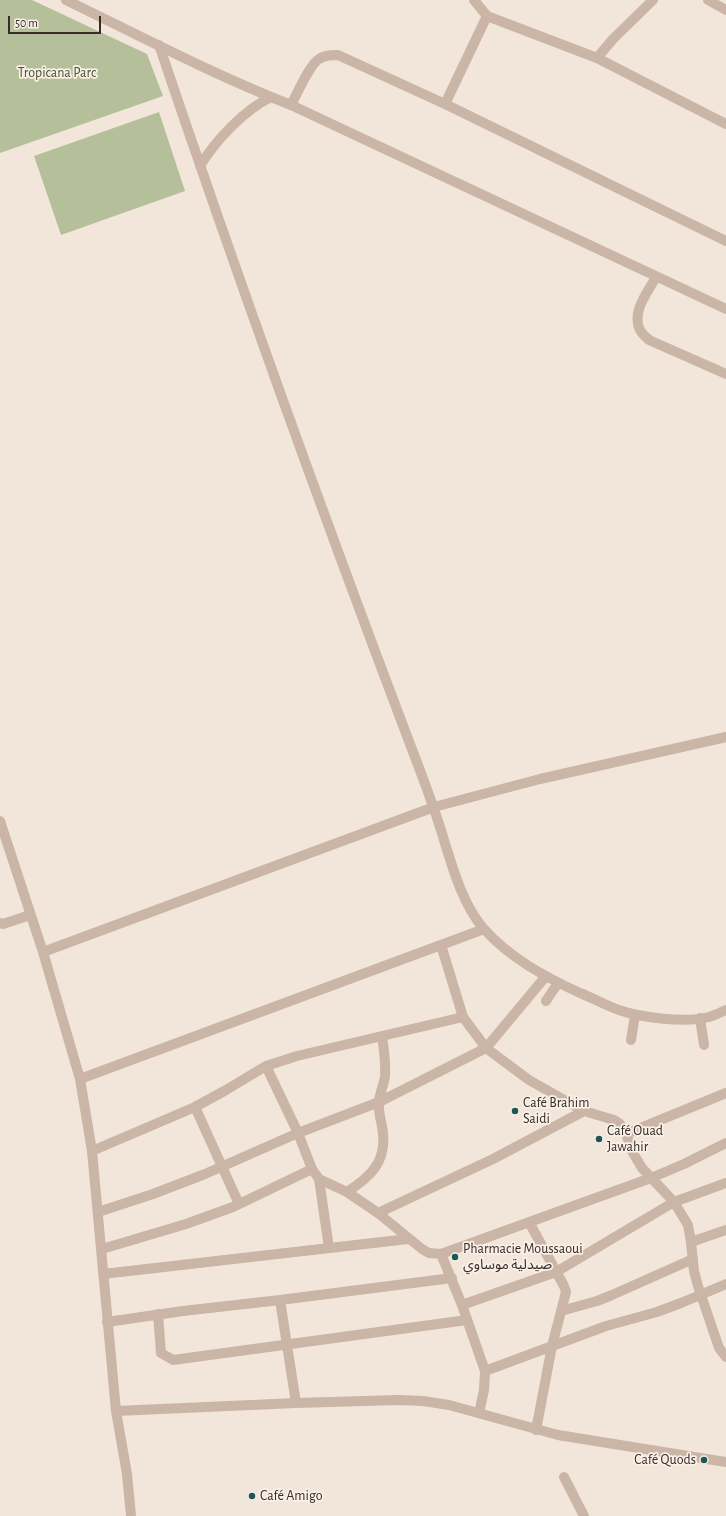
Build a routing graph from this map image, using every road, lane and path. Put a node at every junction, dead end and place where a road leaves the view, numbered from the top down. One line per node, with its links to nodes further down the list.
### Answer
1 (66, 0): 7 (street)
2 (474, 0): 6 (street)
3 (653, 0): 8 (street)
4 (708, 0): 5 (street)
5 (726, 10)
6 (487, 16): 8 (street); 10 (street)
7 (159, 45): 9 (street); 13 (street)
8 (597, 58): 12 (street)
9 (271, 97): 11 (street); 13 (street)
10 (445, 104): 11 (street); 14 (street)
11 (292, 105): 15 (street)
12 (726, 124)
13 (200, 166): 19 (street)
14 (726, 241)
15 (656, 276): 16 (street); 17 (street)
16 (726, 309)
17 (726, 374)
18 (726, 737): 19 (street)
19 (434, 807): 23 (street); 25 (street)
20 (0, 821): 21 (street)
21 (30, 914): 22 (street); 25 (street)
22 (0, 923)
23 (484, 929): 24 (street); 26 (street)
24 (441, 945): 31 (street); 38 (street)
25 (43, 952): 38 (street)
26 (546, 976): 27 (street); 36 (street)
27 (558, 983): 28 (street); 30 (street)
28 (546, 1001)
29 (726, 1010): 32 (street)
30 (635, 1015): 32 (street); 34 (street)
31 (463, 1017): 33 (street); 36 (street)
32 (700, 1018): 35 (street)
33 (382, 1036): 37 (street); 40 (street)
34 (631, 1040)
35 (704, 1045)
36 (486, 1048): 40 (street); 42 (street)
37 (266, 1066): 41 (street); 43 (street)
38 (80, 1078): 46 (street)
39 (726, 1093): 44 (street)
40 (379, 1102): 43 (street); 52 (street)
41 (195, 1107): 46 (street); 47 (street)
42 (584, 1111): 44 (street); 56 (street)
43 (298, 1133): 47 (street); 48 (street)
44 (626, 1134): 49 (street)
45 (726, 1143): 49 (street)
46 (92, 1151): 55 (street)
47 (223, 1167): 54 (street); 55 (street)
48 (312, 1169): 50 (street); 54 (street)
49 (651, 1178): 53 (street); 57 (street)
50 (318, 1179): 52 (street); 62 (street)
51 (726, 1183): 53 (street)
52 (347, 1192): 56 (street)
53 (674, 1202): 60 (street); 65 (street)
54 (239, 1204): 61 (street)
55 (98, 1212): 61 (street)
56 (378, 1213): 59 (street)
57 (530, 1222): 63 (street); 65 (street)
58 (726, 1230): 60 (street)
59 (408, 1239): 62 (street); 63 (street)
60 (691, 1242): 64 (street)
61 (102, 1248): 66 (street)
62 (329, 1248): 66 (street)
63 (441, 1254): 67 (street)
64 (693, 1259): 69 (street); 72 (street)
65 (556, 1272): 71 (street); 72 (street)
66 (104, 1274): 75 (street)
67 (452, 1278): 70 (street); 71 (street)
68 (726, 1284): 69 (street)
69 (701, 1295): 77 (street); 78 (street)
70 (280, 1300): 73 (street); 76 (street)
71 (462, 1305): 74 (street)
72 (561, 1311): 77 (street)
73 (158, 1314): 75 (street); 76 (street)
74 (467, 1320): 76 (street); 80 (street)
75 (107, 1322): 82 (street)
76 (288, 1344): 81 (street)
77 (552, 1346): 80 (street); 84 (street)
78 (722, 1346): 79 (street)
79 (726, 1357)
80 (484, 1371): 83 (street)
81 (296, 1403): 82 (street); 83 (street)
82 (116, 1412): 87 (street)
83 (478, 1413): 84 (street)
84 (536, 1430): 85 (street)
85 (726, 1462)
86 (564, 1478): 88 (street)
87 (131, 1516)
88 (584, 1516)

